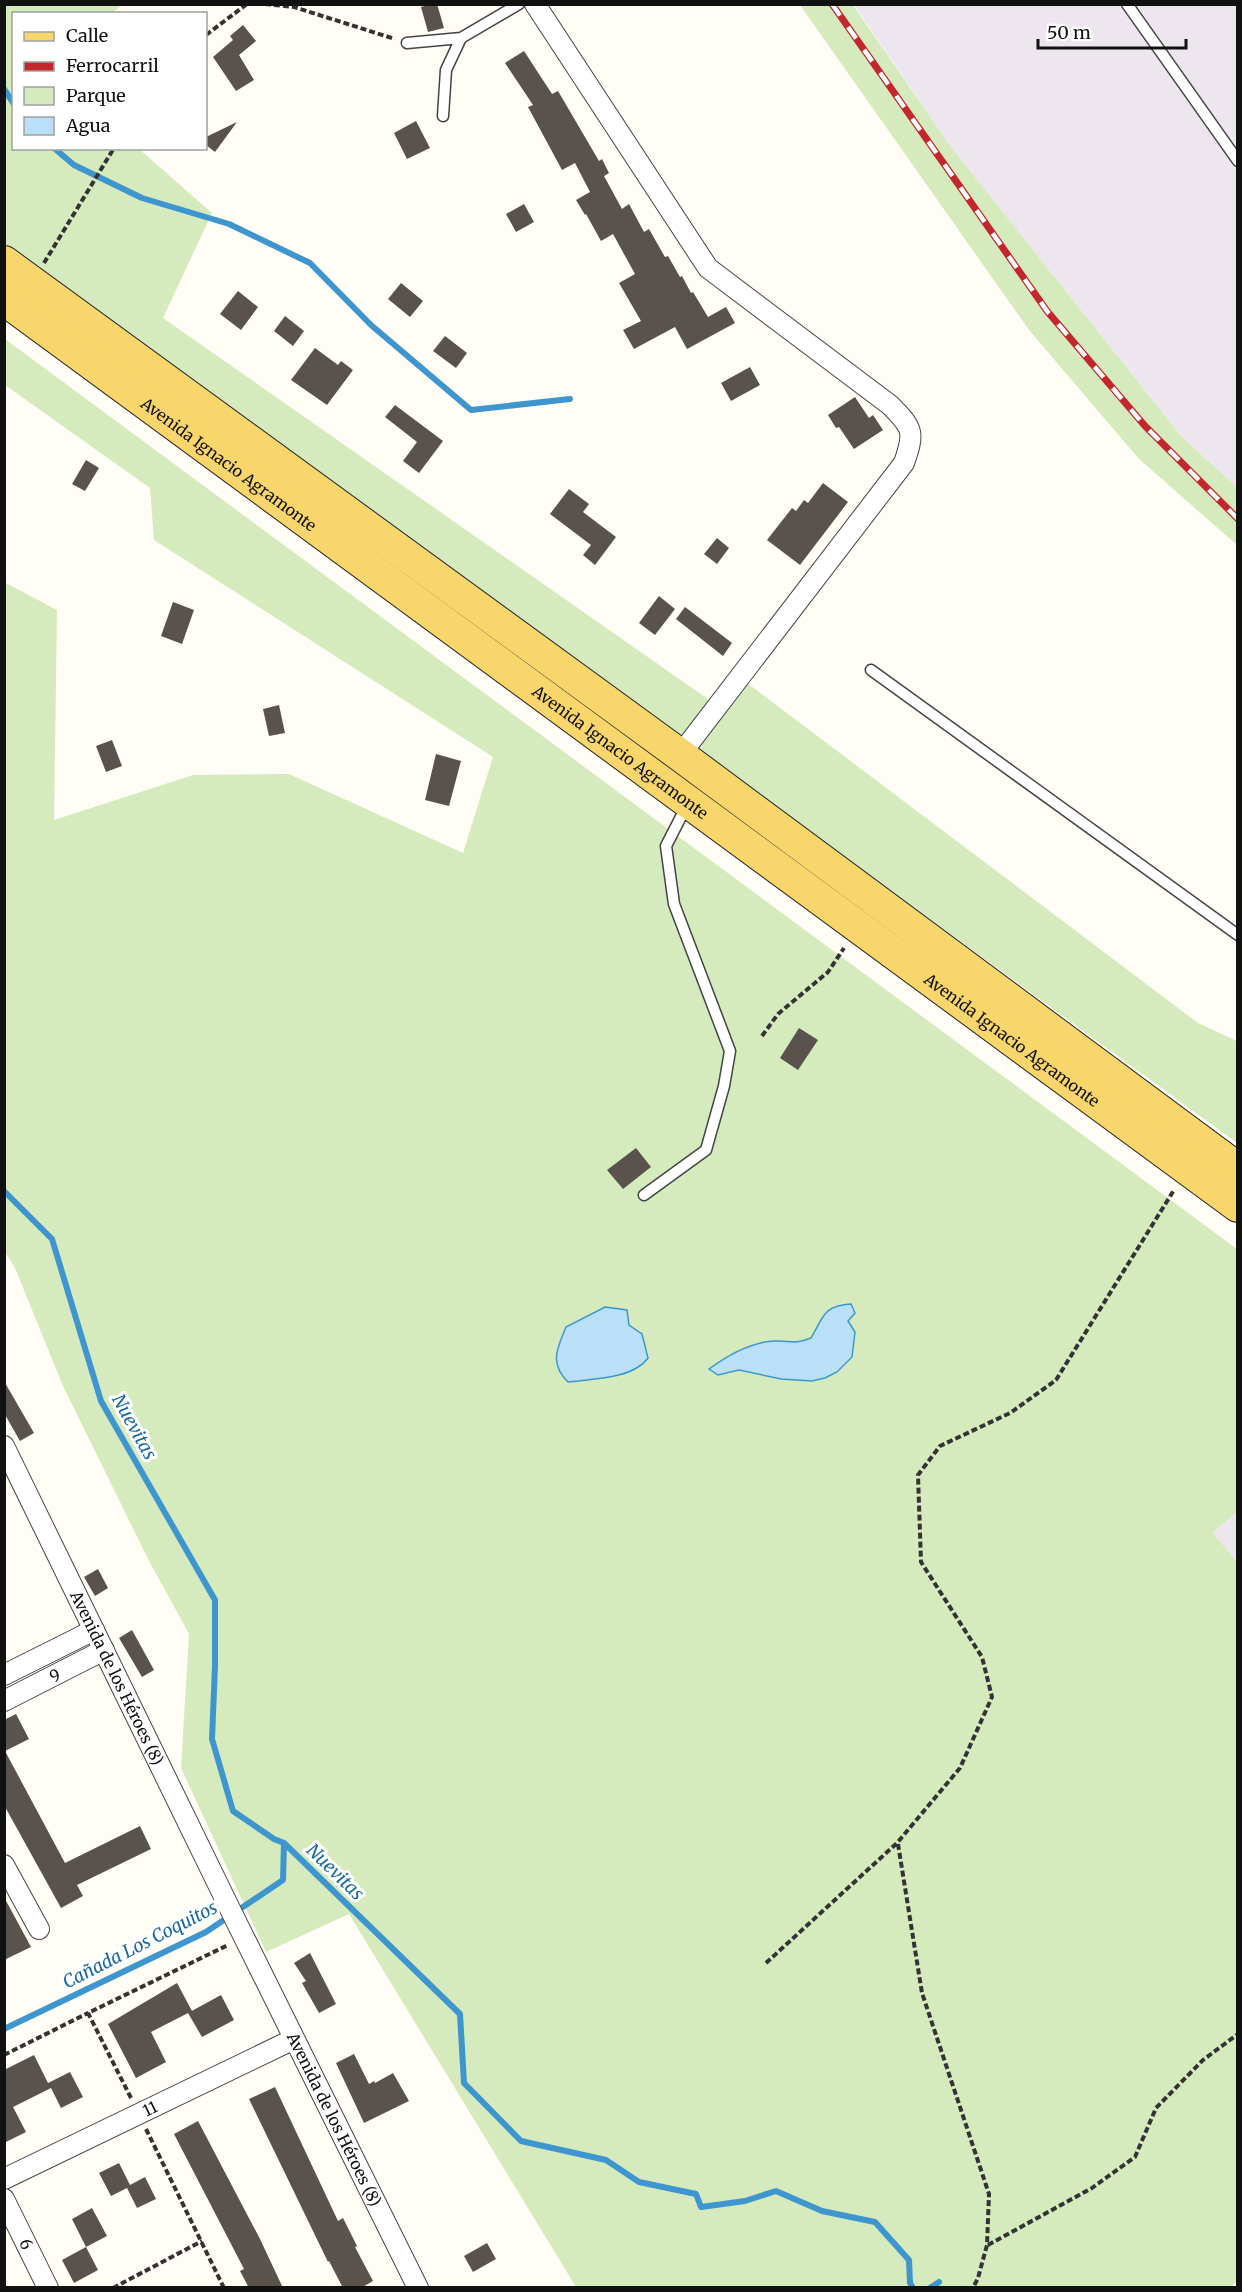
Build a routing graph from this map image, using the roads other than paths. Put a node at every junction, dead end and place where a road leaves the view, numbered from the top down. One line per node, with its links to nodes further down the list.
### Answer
1 (519, 4): 4 (lane)
2 (535, 4): 11 (street)
3 (1127, 4): 7 (lane)
4 (461, 38): 5 (lane); 6 (lane)
5 (407, 43)
6 (443, 116)
7 (1238, 161)
8 (4, 262): 11 (main road, Avenida Ignacio Agramonte)
9 (4, 298): 11 (main road, Avenida Ignacio Agramonte)
10 (871, 670): 12 (lane)
11 (692, 781): 13 (main road, Avenida Ignacio Agramonte); 14 (lane); 15 (main road, Avenida Ignacio Agramonte)
12 (1238, 935)
13 (1238, 1169)
14 (644, 1195)
15 (1238, 1206)
16 (4, 1446): 17 (street, Avenida de los Héroes (8))
17 (94, 1630): 18 (street, Avenida de los Héroes (8)); 19 (street, 9)
18 (104, 1650): 20 (street, 9); 23 (street, Avenida de los Héroes (8))
19 (4, 1674)
20 (4, 1701)
21 (4, 1864): 22 (street)
22 (39, 1929)
23 (294, 2039): 24 (street, 11); 27 (street, Avenida de los Héroes (8))
24 (4, 2180)
25 (4, 2199): 26 (street, 6)
26 (48, 2288)
27 (418, 2288)

